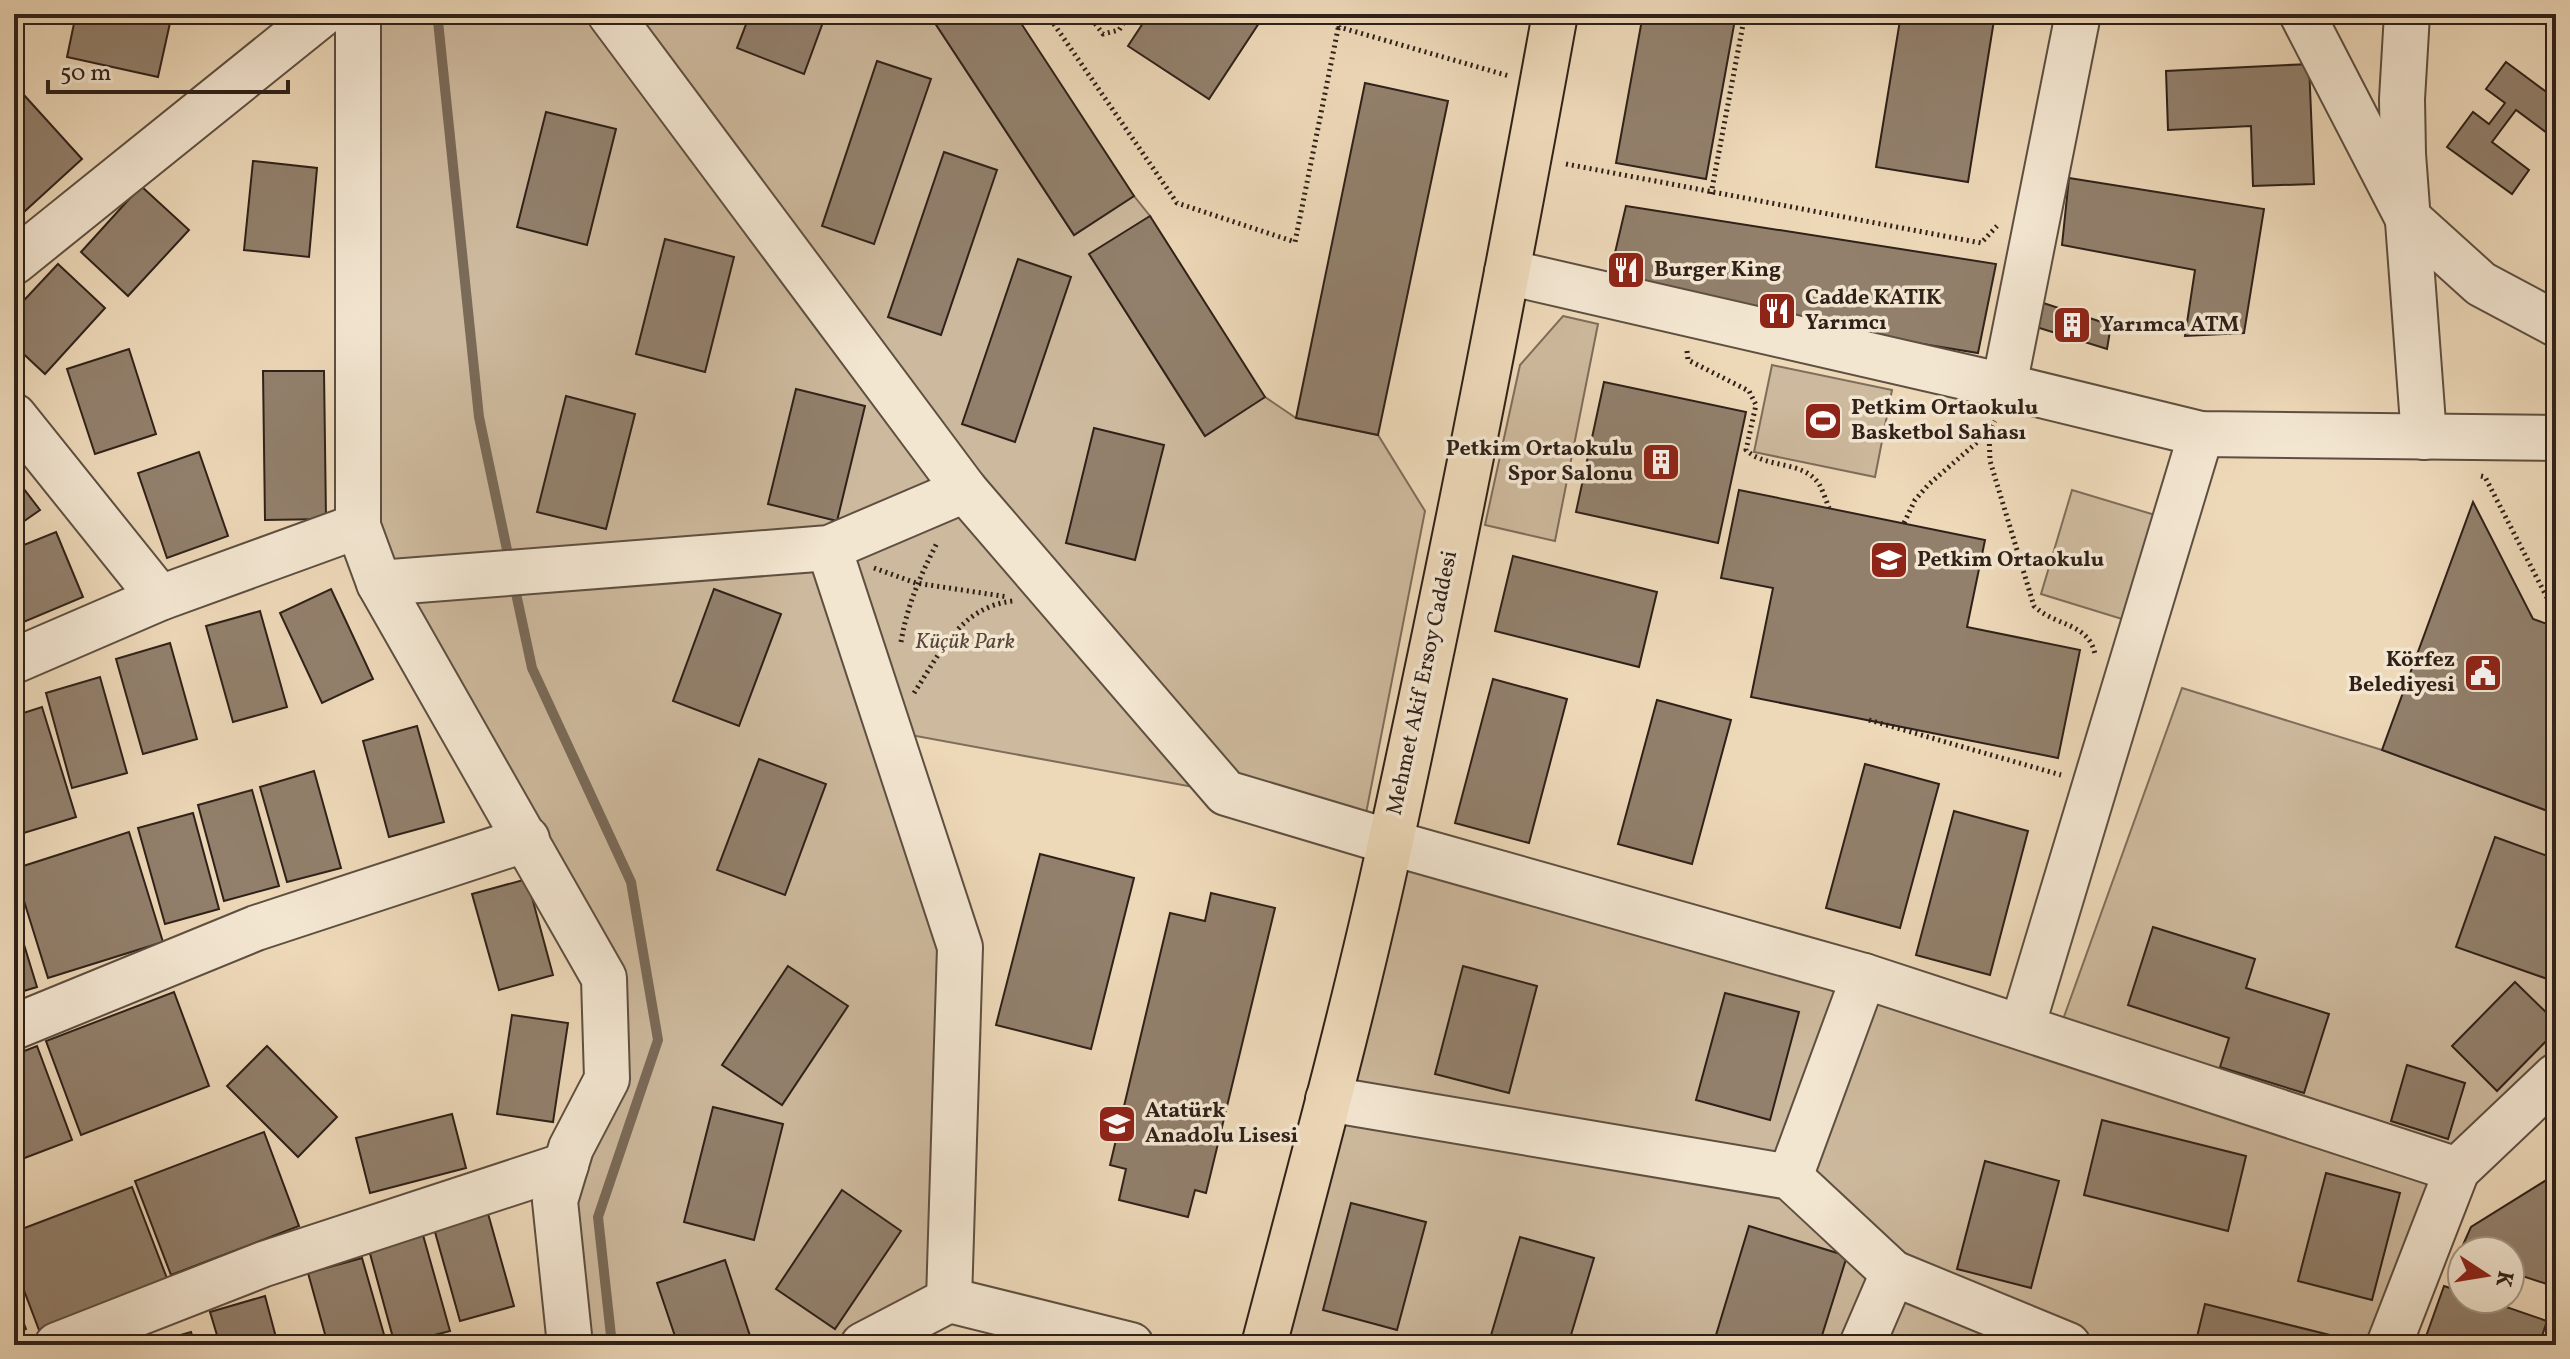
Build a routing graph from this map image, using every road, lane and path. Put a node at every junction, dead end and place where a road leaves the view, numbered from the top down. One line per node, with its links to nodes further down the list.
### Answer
1 (322, 14): 19 (street)
2 (358, 14): 33 (street)
3 (610, 14): 30 (street)
4 (1047, 14): 13 (path)
5 (1088, 14): 6 (path)
6 (1129, 14)
7 (1339, 14): 13 (path)
8 (1555, 14): 20 (main road, Mehmet Akif Ersoy Caddesi)
9 (1745, 14): 16 (path)
10 (2078, 14): 23 (street)
11 (2302, 14): 17 (street)
12 (2407, 14): 17 (street)
13 (1339, 27): 14 (path)
14 (1510, 76)
15 (1563, 164): 16 (path)
16 (1711, 194): 18 (path)
17 (2407, 217): 21 (street); 27 (street)
18 (2001, 221)
19 (14, 262)
20 (1507, 272): 23 (street); 46 (main road, Mehmet Akif Ersoy Caddesi)
21 (2556, 324)
22 (1687, 345): 31 (path)
23 (2004, 386): 25 (path); 26 (street)
24 (14, 416): 37 (street)
25 (1989, 432): 32 (path); 40 (path)
26 (2201, 434): 27 (street); 44 (street)
27 (2424, 437): 28 (street)
28 (2556, 438)
29 (2485, 477): 38 (path)
30 (965, 490): 34 (street); 36 (path); 46 (street)
31 (1829, 508)
32 (1904, 523)
33 (358, 526): 35 (street); 37 (street)
34 (829, 548): 35 (street); 36 (path); 43 (street)
35 (379, 583): 45 (street)
36 (916, 583): 39 (path); 43 (path)
37 (160, 598): 41 (street)
38 (2556, 615)
39 (900, 653)
40 (2095, 658)
41 (14, 661)
42 (1869, 720): 44 (path)
43 (889, 730): 56 (street)
44 (2074, 773): 49 (street)
45 (527, 839): 48 (street); 52 (street)
46 (1391, 842): 47 (street); 51 (main road, Mehmet Akif Ersoy Caddesi)
47 (1864, 976): 49 (street); 54 (street)
48 (14, 1027)
49 (2022, 1027): 53 (street)
50 (2556, 1076): 53 (street)
51 (1328, 1099): 54 (street); 61 (main road, Mehmet Akif Ersoy Caddesi)
52 (566, 1165): 57 (street); 58 (street)
53 (2457, 1170): 64 (street)
54 (1790, 1177): 55 (street)
55 (1893, 1273): 62 (street); 63 (street)
56 (949, 1300): 59 (street); 60 (street)
57 (57, 1345)
58 (570, 1345)
59 (863, 1345)
60 (1131, 1345)
61 (1264, 1345)
62 (1862, 1345)
63 (2068, 1345)
64 (2389, 1345)

